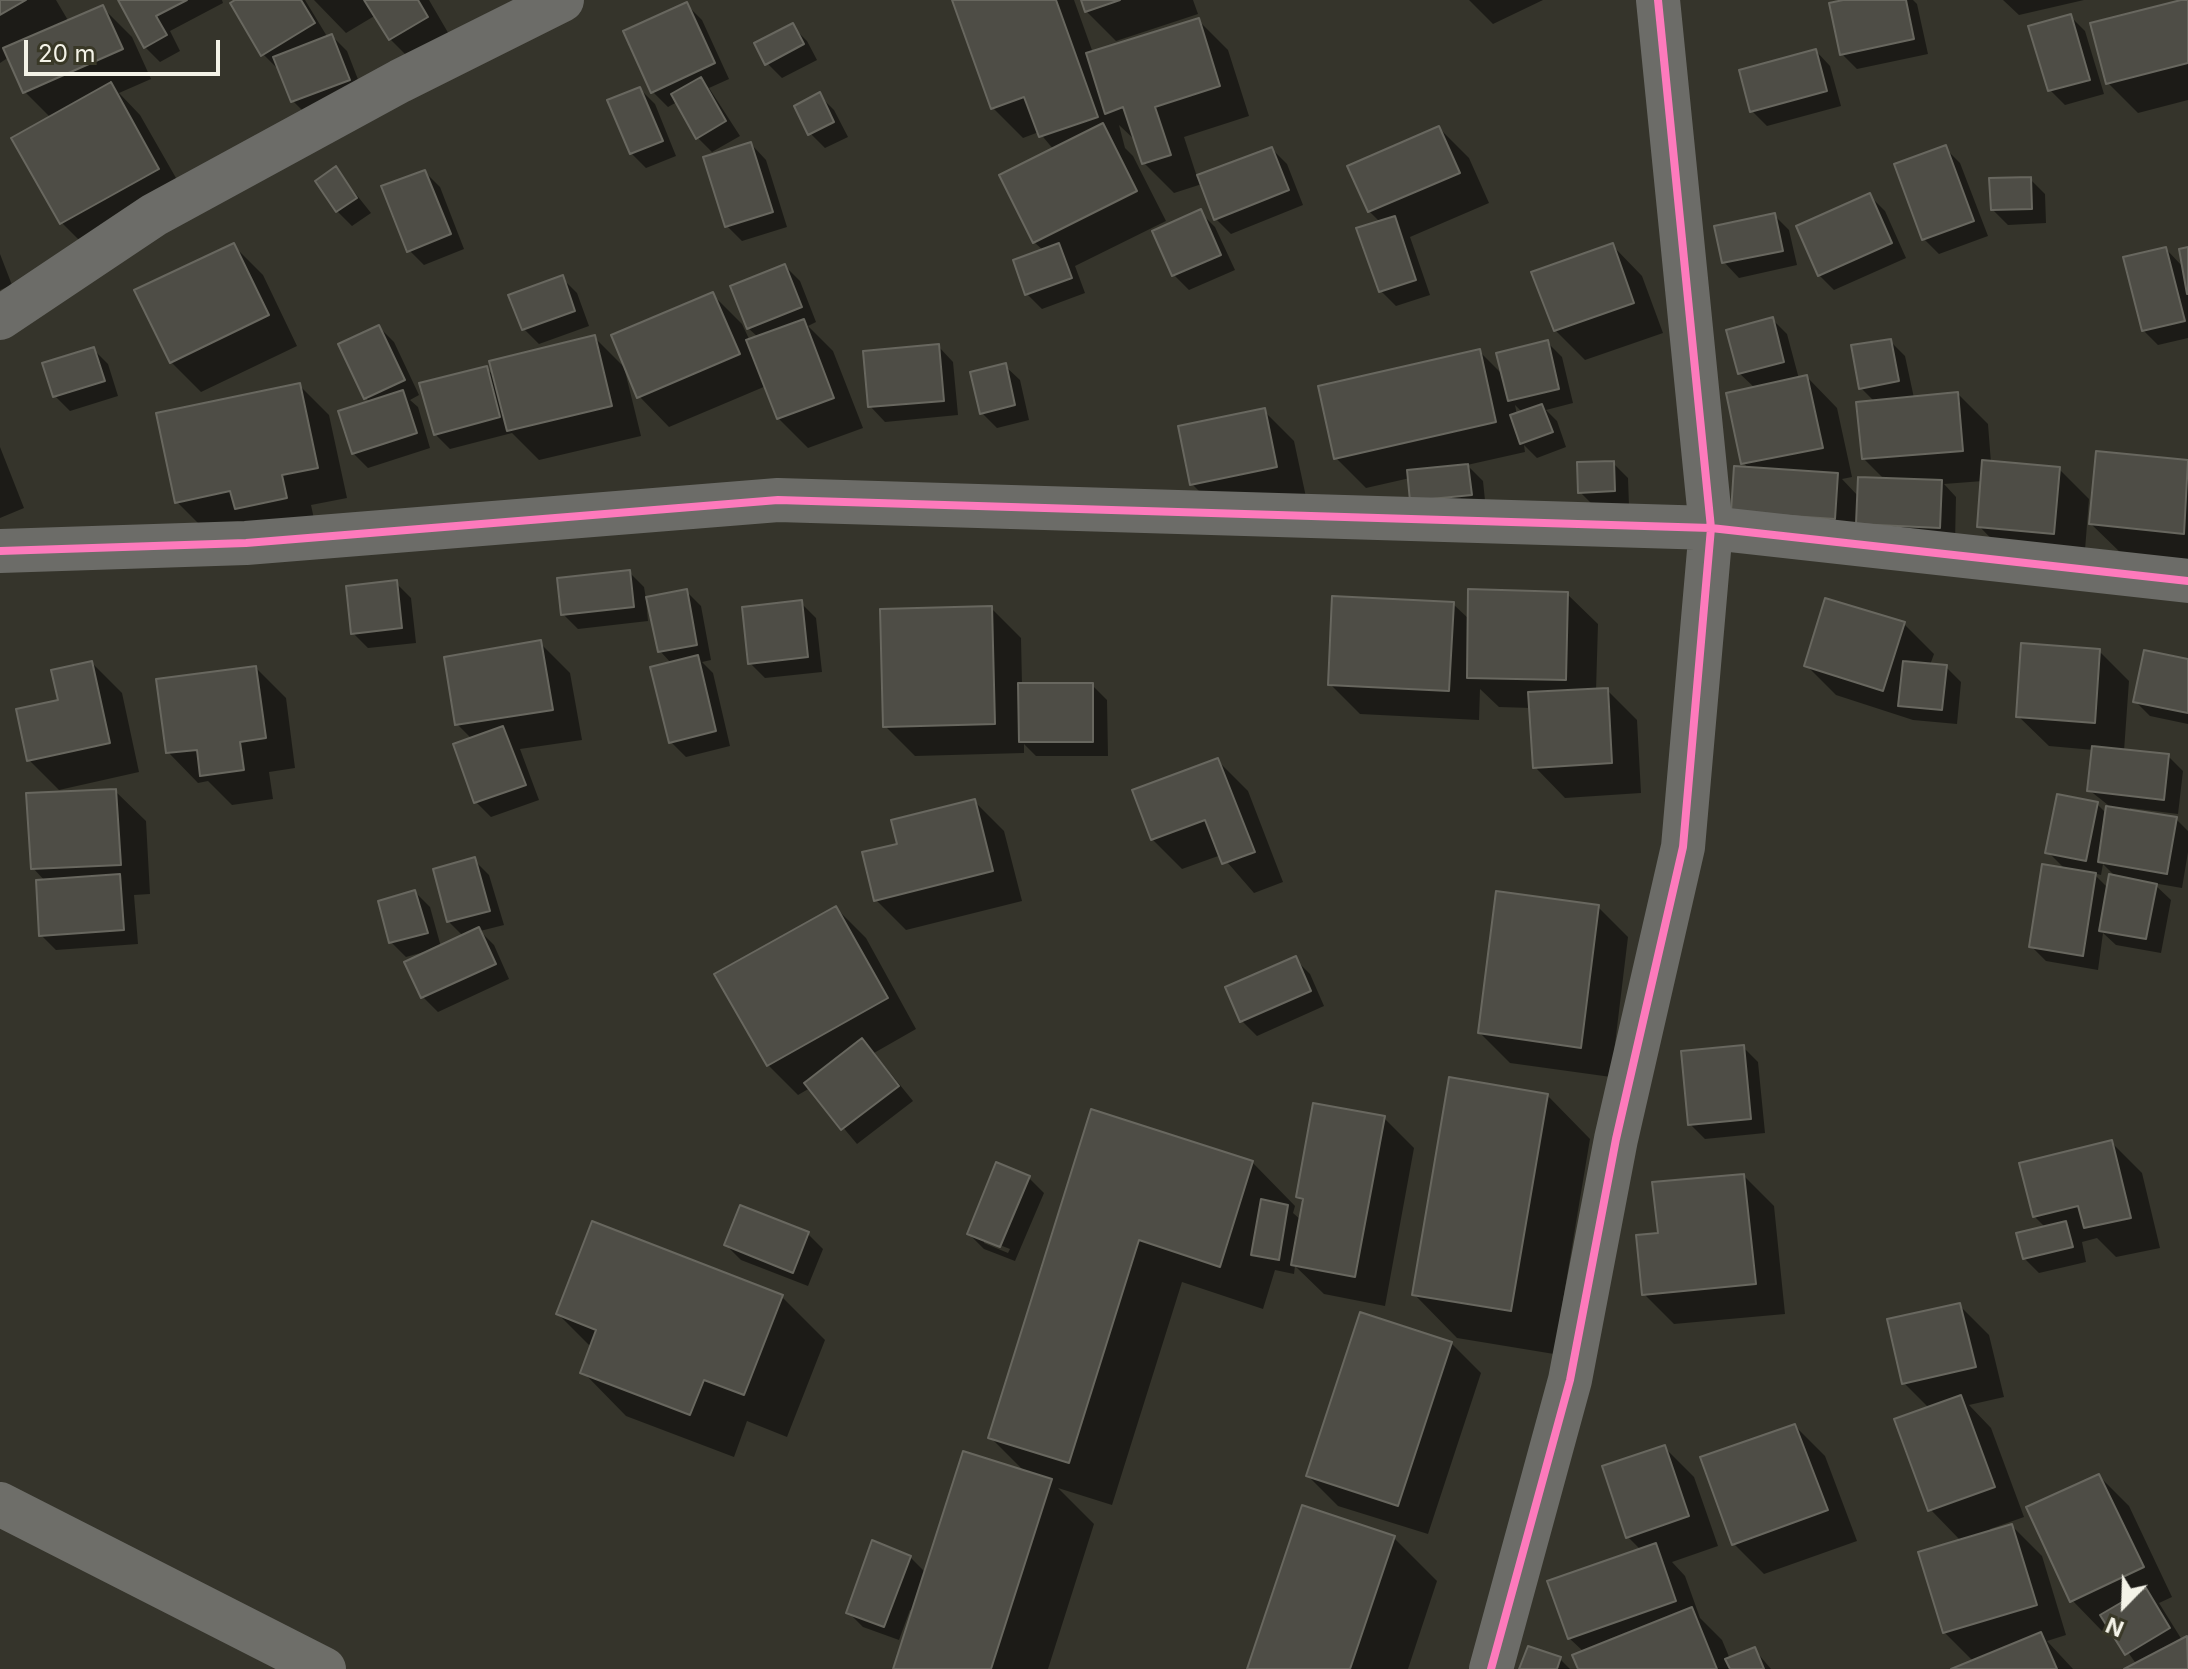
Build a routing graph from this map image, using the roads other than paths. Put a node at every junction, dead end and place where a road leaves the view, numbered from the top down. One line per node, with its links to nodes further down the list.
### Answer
1 (562, 0): 3 (street)
2 (1658, 0): 4 (street)
3 (0, 318)
4 (1711, 528): 5 (street); 6 (street); 9 (street)
5 (0, 551)
6 (2188, 581)
7 (0, 1504): 8 (street)
8 (324, 1669)
9 (1491, 1669)

